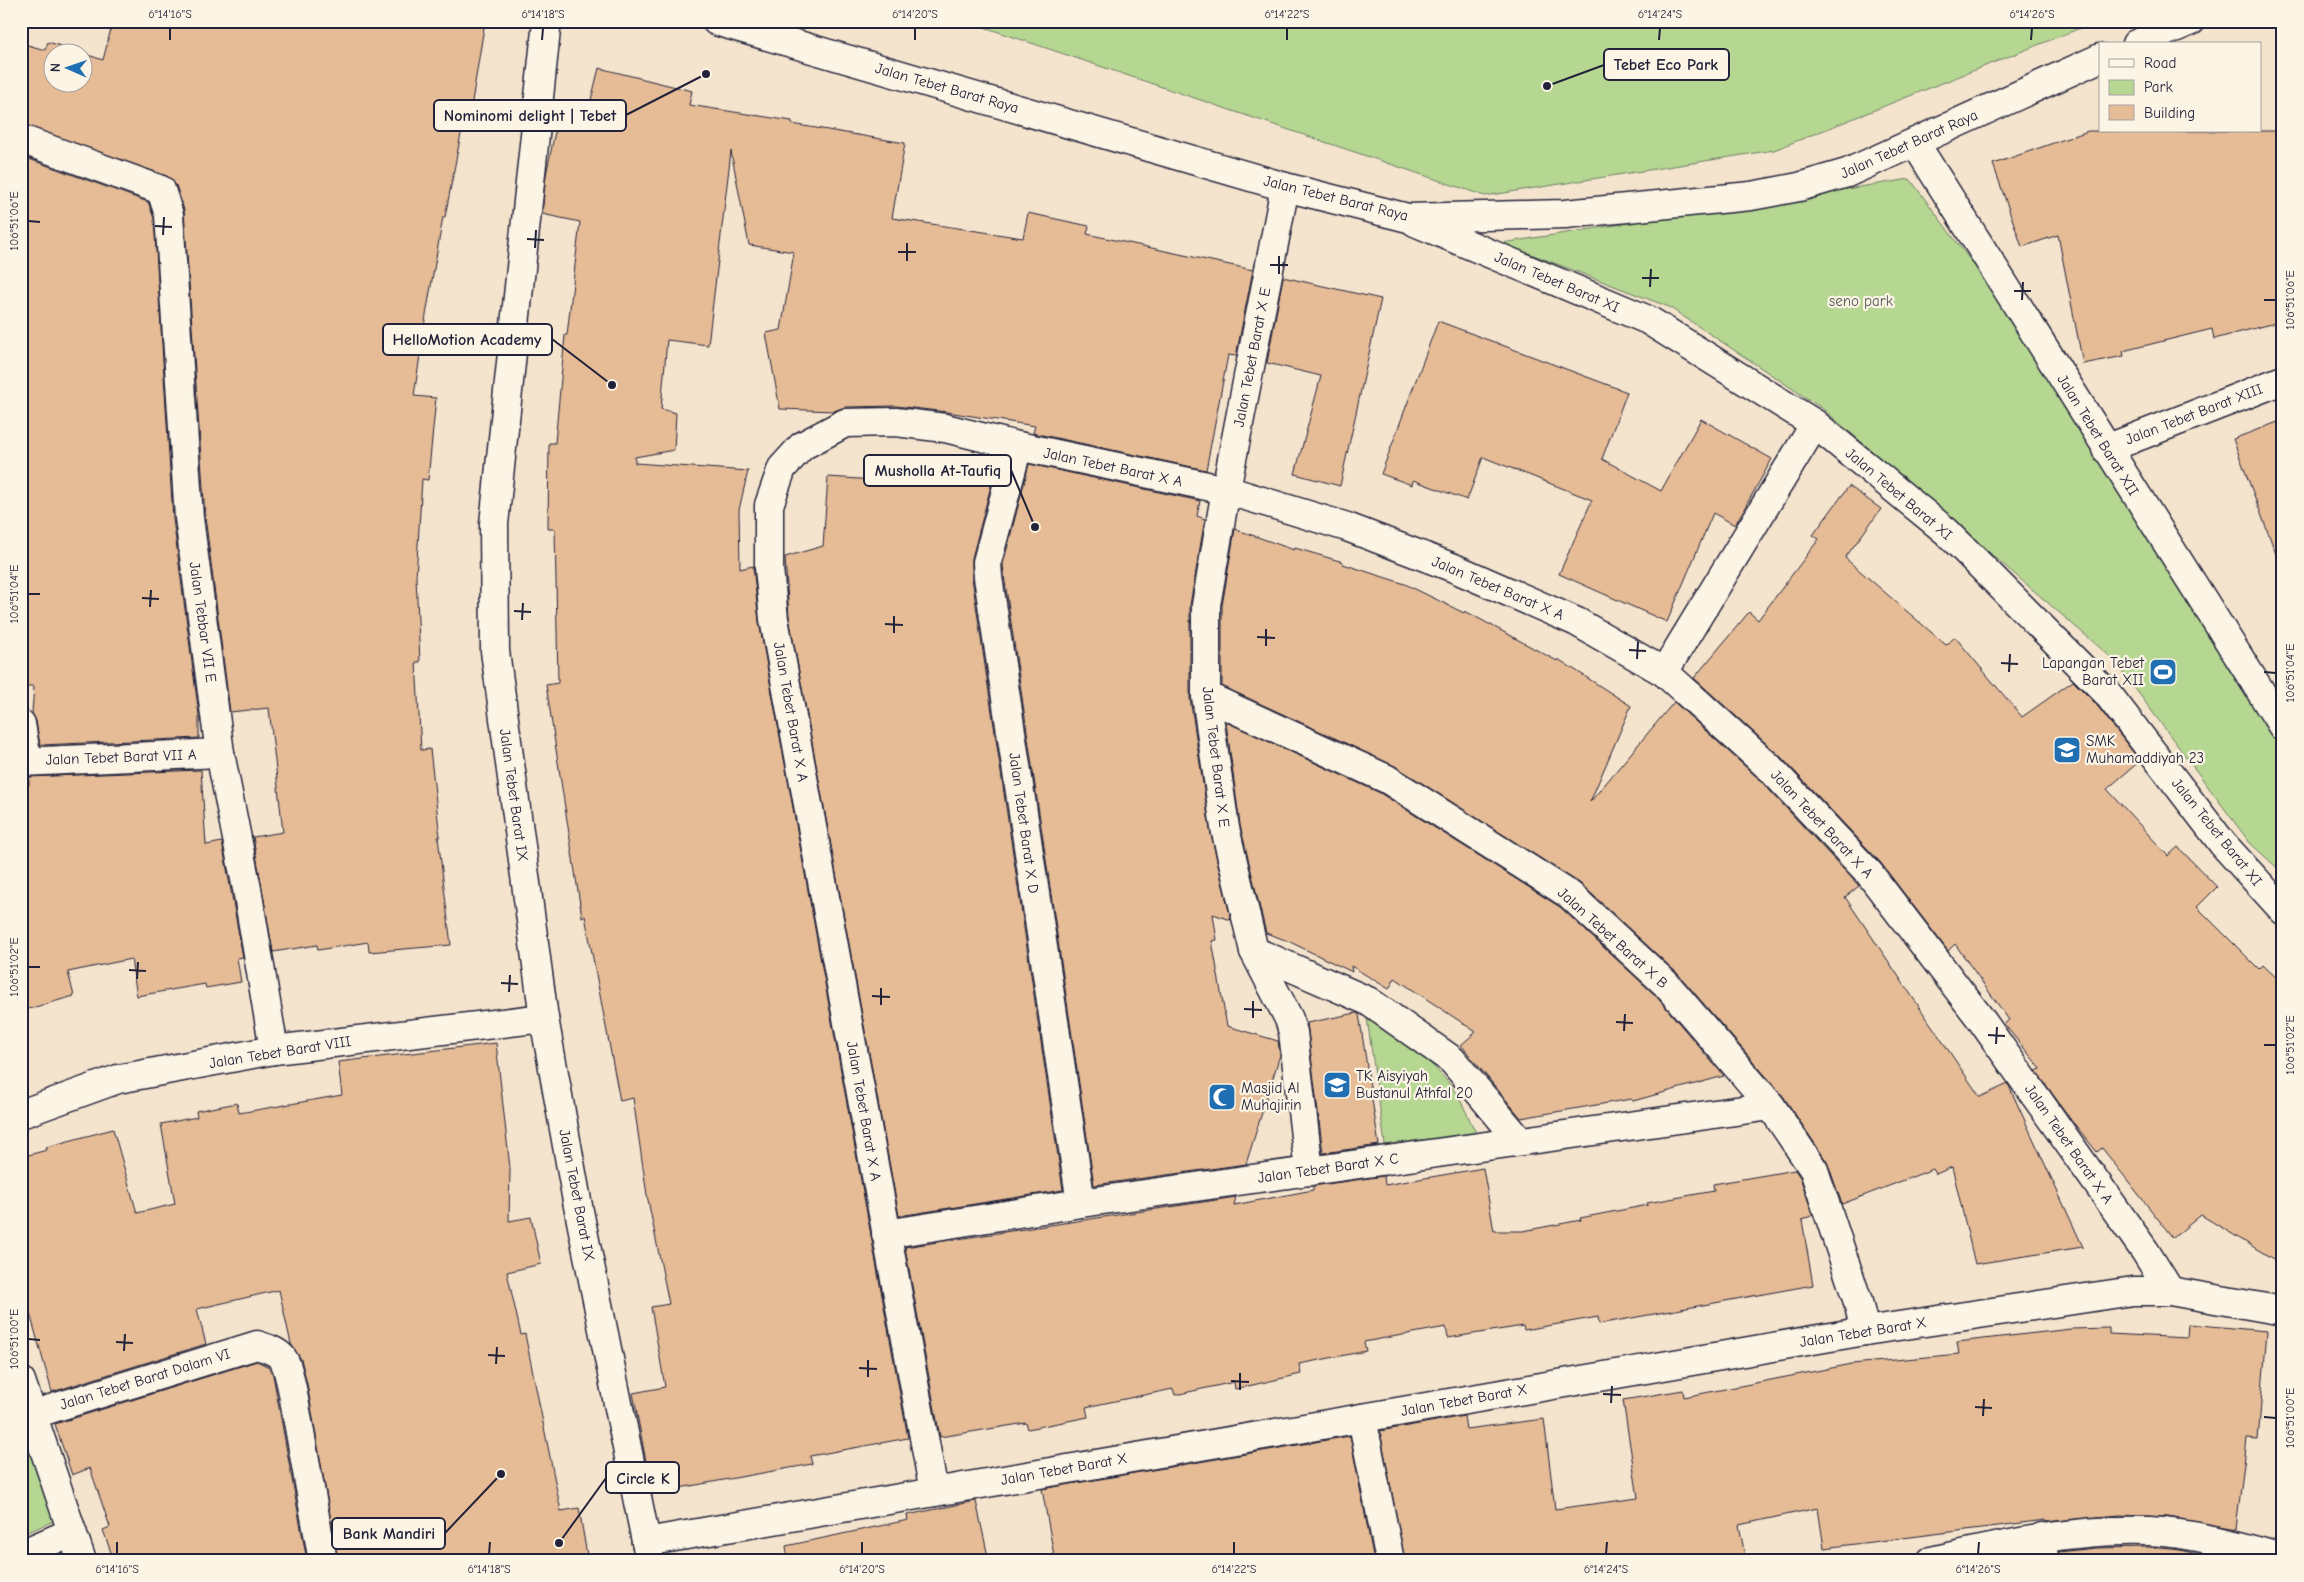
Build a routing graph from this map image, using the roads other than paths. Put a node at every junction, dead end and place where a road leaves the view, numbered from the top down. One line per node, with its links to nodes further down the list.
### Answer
1 (547, 21): 23 (street, Jalan Tebet Barat IX)
2 (716, 21): 8 (street, Jalan Tebet Barat Raya)
3 (2191, 21): 4 (street)
4 (2141, 42)
5 (2099, 58): 7 (street, Jalan Tebet Barat Raya)
6 (21, 139): 19 (street, Jalan Tebbar VII E)
7 (1915, 143): 9 (street, Jalan Tebet Barat Raya); 13 (street, Jalan Tebet Barat XII)
8 (1285, 187): 9 (street, Jalan Tebet Barat Raya); 14 (street, Jalan Tebet Barat X E)
9 (1408, 218): 11 (street, Jalan Tebet Barat XI)
10 (2283, 380): 13 (street, Jalan Tebet Barat XIII)
11 (1814, 424): 15 (street); 21 (street, Jalan Tebet Barat XI)
12 (1018, 446): 14 (street, Jalan Tebet Barat X A); 29 (street, Jalan Tebet Barat X D); 30 (street, Jalan Tebet Barat X A)
13 (2106, 449): 18 (street, Jalan Tebet Barat XII)
14 (1226, 490): 15 (street, Jalan Tebet Barat X A); 16 (street, Jalan Tebet Barat X E)
15 (1664, 672): 31 (street, Jalan Tebet Barat X A)
16 (1206, 696): 22 (street, Jalan Tebet Barat X E); 25 (street, Jalan Tebet Barat X B)
17 (21, 724): 20 (street)
18 (2283, 727)
19 (220, 753): 20 (street, Jalan Tebet Barat VII A); 24 (street, Jalan Tebbar VII E)
20 (24, 761)
21 (2283, 910)
22 (1254, 951): 27 (street); 28 (street, Jalan Tebet Barat X E)
23 (544, 1018): 24 (street, Jalan Tebet Barat VIII); 40 (street, Jalan Tebet Barat IX)
24 (274, 1050): 26 (street, Jalan Tebet Barat VIII)
25 (1771, 1106): 27 (street, Jalan Tebet Barat X C); 33 (street, Jalan Tebet Barat X B)
26 (21, 1114)
27 (1520, 1140): 28 (street, Jalan Tebet Barat X C)
28 (1309, 1171): 29 (street, Jalan Tebet Barat X C)
29 (1081, 1203): 30 (street, Jalan Tebet Barat X C)
30 (886, 1234): 37 (street, Jalan Tebet Barat X A)
31 (2170, 1290): 32 (street, Jalan Tebet Barat X); 33 (street, Jalan Tebet Barat X)
32 (2283, 1311)
33 (1865, 1331): 35 (street, Jalan Tebet Barat X)
34 (21, 1381): 36 (street)
35 (1362, 1418): 37 (street, Jalan Tebet Barat X); 45 (street)
36 (27, 1419): 38 (street); 44 (street, Jalan Tebet Barat Dalam VI)
37 (934, 1492): 40 (street, Jalan Tebet Barat X)
38 (72, 1532): 41 (street); 43 (street)
39 (2043, 1549): 42 (street); 46 (street)
40 (648, 1551)
41 (21, 1554)
42 (2283, 1558)
43 (82, 1561)
44 (323, 1561)
45 (1390, 1561)
46 (1931, 1561)

